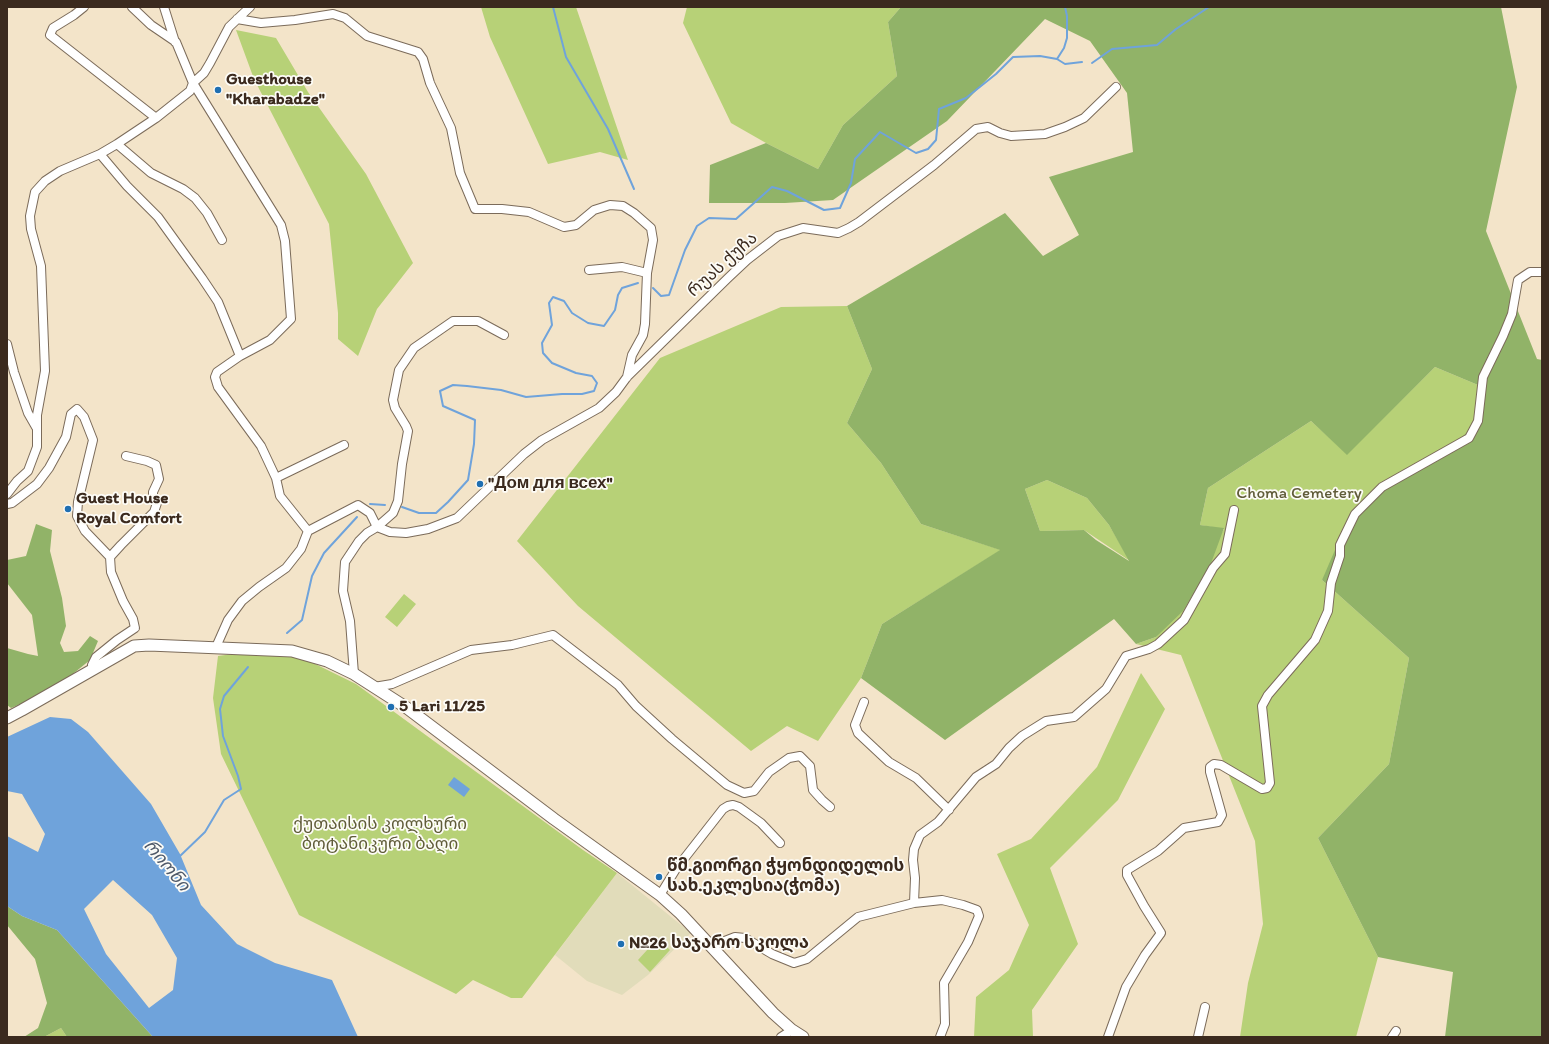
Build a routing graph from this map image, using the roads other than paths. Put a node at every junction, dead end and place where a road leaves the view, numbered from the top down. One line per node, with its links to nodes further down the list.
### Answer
1 (84, 7): 9 (street)
2 (132, 7): 6 (street)
3 (164, 7): 6 (street)
4 (250, 7): 5 (street)
5 (237, 18): 7 (street); 15 (street)
6 (176, 42): 7 (street)
7 (193, 83): 9 (street); 18 (street)
8 (1116, 87): 19 (street, რუას ქუჩა)
9 (156, 118): 10 (street)
10 (117, 144): 11 (street); 12 (street)
11 (100, 154): 18 (street); 20 (street)
12 (222, 240)
13 (589, 270): 15 (street)
14 (1542, 272): 47 (street)
15 (647, 273): 19 (street)
16 (504, 335): 27 (street)
17 (7, 344): 20 (street)
18 (240, 356): 23 (street)
19 (627, 377): 27 (street, რუას ქუჩა)
20 (36, 427): 24 (street)
21 (344, 445): 23 (street)
22 (126, 456): 29 (street)
23 (276, 478): 28 (street)
24 (7, 494)
25 (7, 504): 29 (street)
26 (1234, 510): 37 (street)
27 (378, 527): 28 (street); 32 (street)
28 (308, 531): 30 (street)
29 (110, 557): 31 (street)
30 (216, 647): 31 (main road); 32 (main road)
31 (93, 669): 35 (main road)
32 (354, 674): 33 (main road)
33 (374, 687): 36 (street); 39 (main road)
34 (864, 702): 37 (street)
35 (7, 718)
36 (830, 807)
37 (949, 810): 40 (street)
38 (780, 843): 39 (street)
39 (660, 895): 41 (main road)
40 (914, 904): 41 (street); 46 (street)
41 (712, 946): 43 (main road)
42 (1205, 1007): 48 (street)
43 (792, 1030): 44 (street); 45 (main road)
44 (781, 1037)
45 (803, 1037)
46 (940, 1037)
47 (1108, 1037)
48 (1198, 1037)

